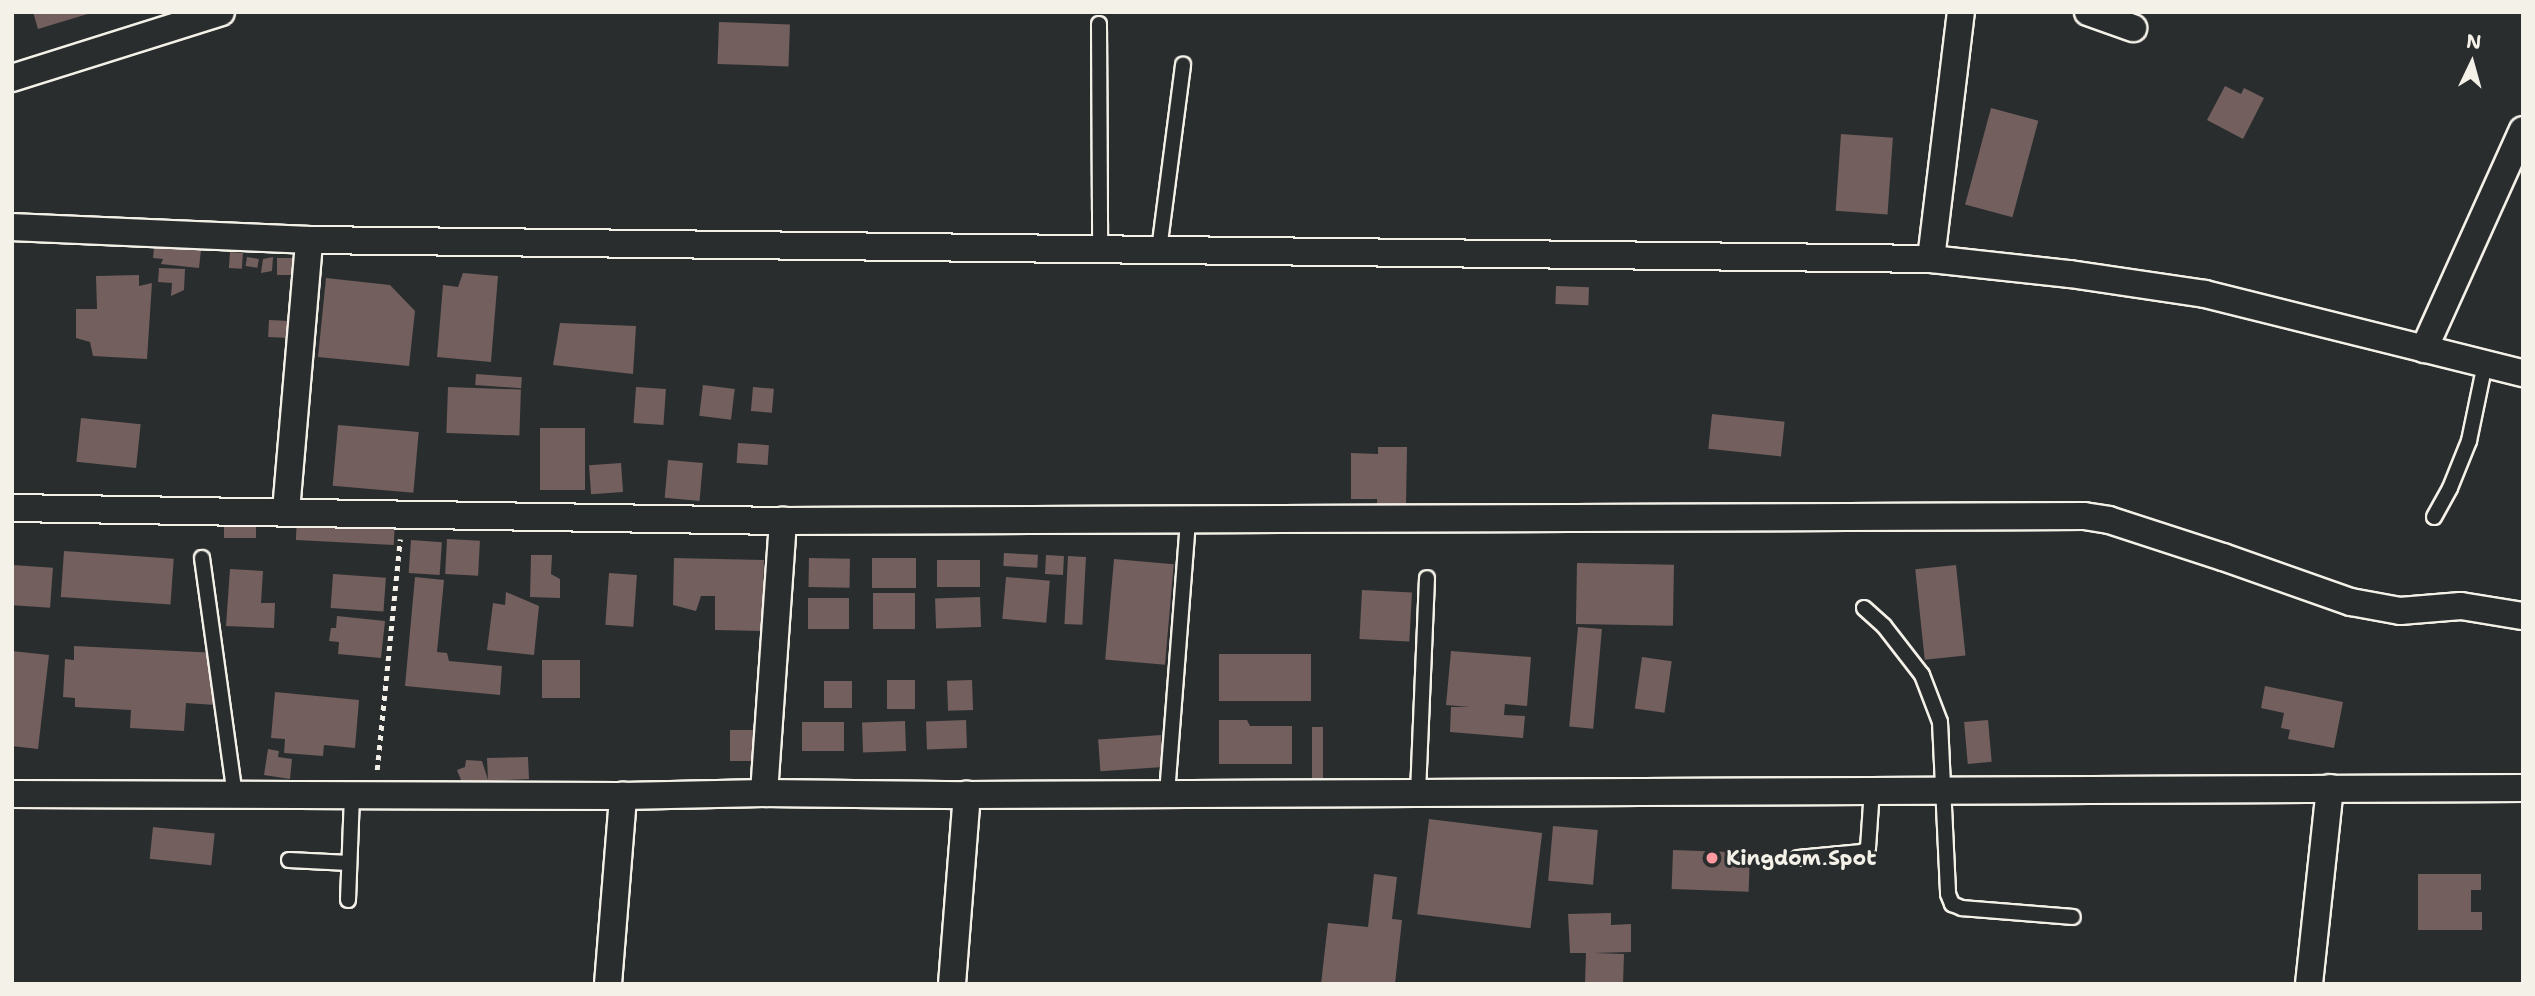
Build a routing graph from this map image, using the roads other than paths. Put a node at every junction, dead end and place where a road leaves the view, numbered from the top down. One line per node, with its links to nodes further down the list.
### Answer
1 (221, 12): 7 (street)
2 (2088, 12): 5 (street)
3 (1959, 13): 13 (street)
4 (1099, 24): 11 (lane)
5 (2133, 28)
6 (1183, 65): 12 (lane)
7 (12, 78)
8 (2523, 130): 14 (street)
9 (12, 226): 10 (street)
10 (309, 240): 11 (street); 18 (street)
11 (1100, 249): 12 (street)
12 (1158, 250): 13 (street)
13 (1931, 259): 14 (street)
14 (2424, 349): 15 (street)
15 (2485, 363): 16 (street); 19 (lane)
16 (2523, 373)
17 (12, 508): 18 (street)
18 (286, 511): 21 (street)
19 (2434, 517)
20 (1188, 519): 21 (street); 25 (street); 33 (lane)
21 (783, 521): 30 (street)
22 (202, 558): 34 (lane)
23 (1427, 578): 31 (lane)
24 (1864, 608): 29 (lane)
25 (2523, 616)
26 (2330, 788): 27 (street); 29 (street); 45 (street)
27 (2523, 788)
28 (1872, 790): 29 (street); 31 (street); 38 (lane)
29 (1945, 790): 42 (lane)
30 (764, 793): 35 (street); 37 (street)
31 (1418, 793): 33 (street)
32 (12, 794): 34 (street)
33 (1167, 794): 35 (street)
34 (235, 795): 36 (street)
35 (967, 795): 44 (street)
36 (363, 796): 37 (street); 40 (lane)
37 (623, 796): 43 (street)
38 (1798, 858)
39 (289, 860): 40 (lane)
40 (349, 863): 41 (lane)
41 (348, 900)
42 (2073, 916)
43 (608, 984)
44 (952, 984)
45 (2309, 984)

